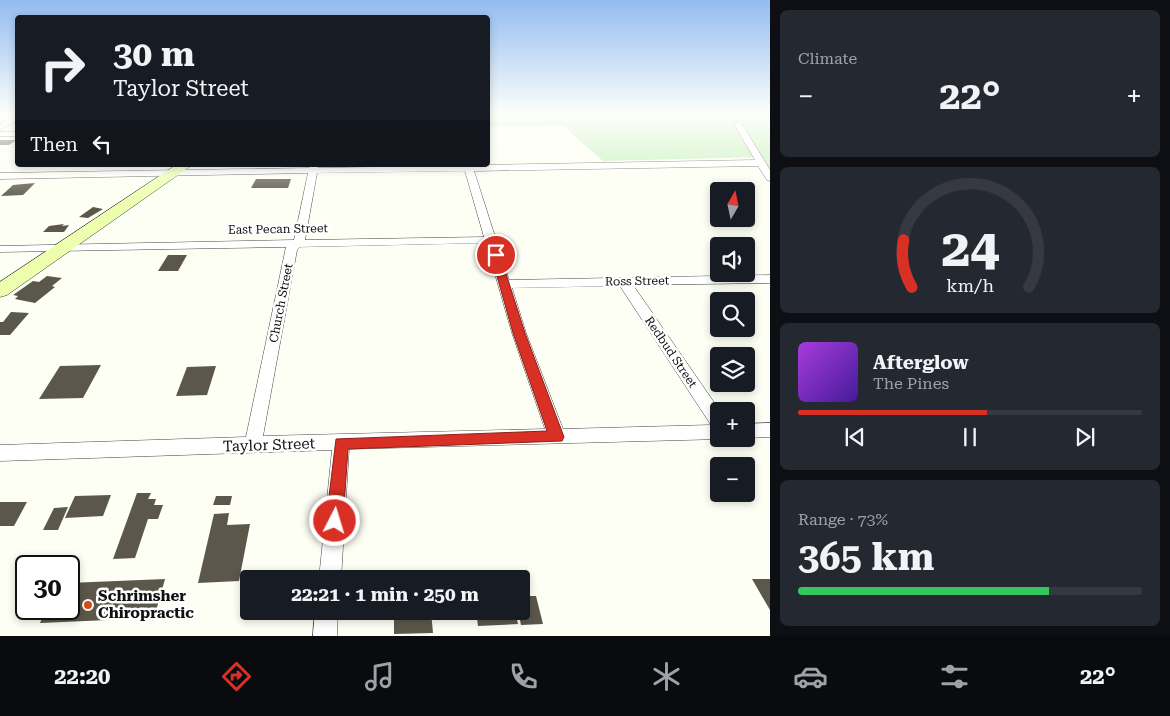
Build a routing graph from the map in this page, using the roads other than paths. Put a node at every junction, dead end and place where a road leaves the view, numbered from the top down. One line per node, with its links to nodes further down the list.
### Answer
1 (750, 145): 2 (street)
2 (761, 163): 4 (street); 7 (street)
3 (313, 168): 4 (street); 5 (street); 9 (street, Church Street)
4 (469, 168): 8 (street)
5 (179, 169): 6 (street); 10 (main road)
6 (0, 176)
7 (770, 178)
8 (491, 240): 9 (street, East Pecan Street); 14 (street)
9 (299, 242): 10 (street, East Pecan Street); 22 (street, Church Street)
10 (65, 247): 11 (street); 15 (main road)
11 (0, 248)
12 (770, 279): 13 (street, Ross Street)
13 (624, 282): 14 (street, Ross Street); 16 (street, Redbud Street)
14 (504, 284): 20 (street)
15 (0, 291)
16 (710, 410)
17 (770, 430): 18 (street)
18 (755, 431)
19 (710, 432): 20 (street, Taylor Street)
20 (557, 437): 21 (street, Taylor Street)
21 (341, 443): 22 (street, Taylor Street); 24 (street)
22 (253, 444): 23 (street, Taylor Street)
23 (0, 453)
24 (331, 570)
25 (326, 620): 26 (street)
26 (325, 636)

